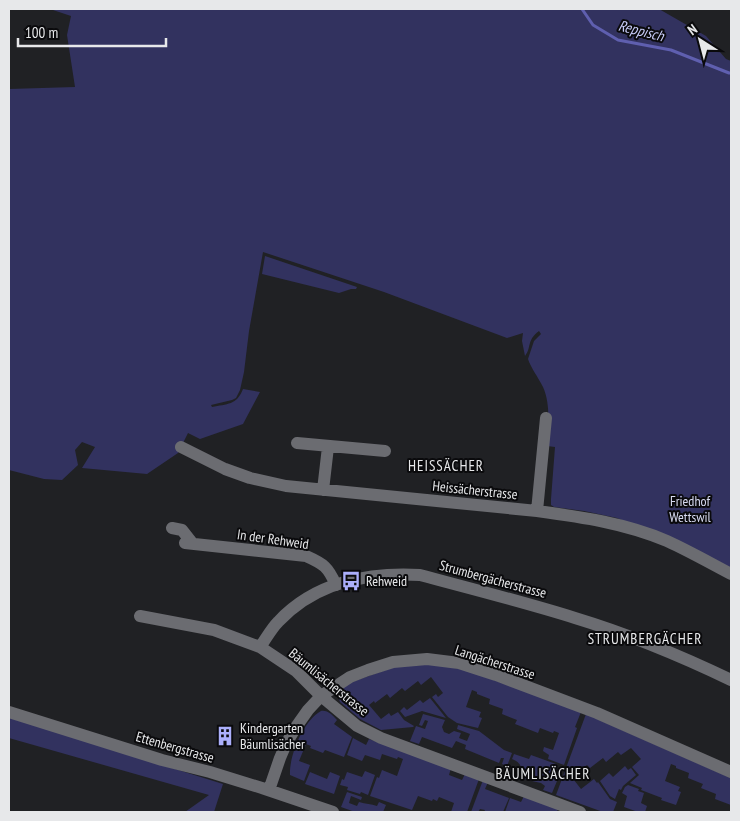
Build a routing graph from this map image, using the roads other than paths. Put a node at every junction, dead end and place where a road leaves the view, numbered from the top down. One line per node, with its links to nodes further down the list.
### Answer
1 (546, 418): 7 (street)
2 (297, 443): 4 (street)
3 (181, 447): 6 (street, Heissächerstrasse)
4 (328, 447): 5 (street); 6 (street)
5 (385, 451)
6 (323, 490): 7 (street, Heissächerstrasse)
7 (537, 511): 9 (street, Heissächerstrasse)
8 (172, 528): 10 (street, In der Rehweid)
9 (731, 574)
10 (336, 585): 12 (street, Strumbergächerstrasse); 13 (street, Strumbergächerstrasse)
11 (140, 616): 12 (street, Bäumlisächerstrasse)
12 (260, 647): 14 (street, Bäumlisächerstrasse)
13 (731, 680)
14 (321, 696): 16 (street, Langächerstrasse); 17 (street, Langächerstrasse); 19 (street, Bäumlisächerstrasse)
15 (9, 712): 17 (street, Ettenbergstrasse)
16 (731, 772)
17 (269, 790): 18 (street, Ettenbergstrasse)
18 (333, 812)
19 (580, 812)

